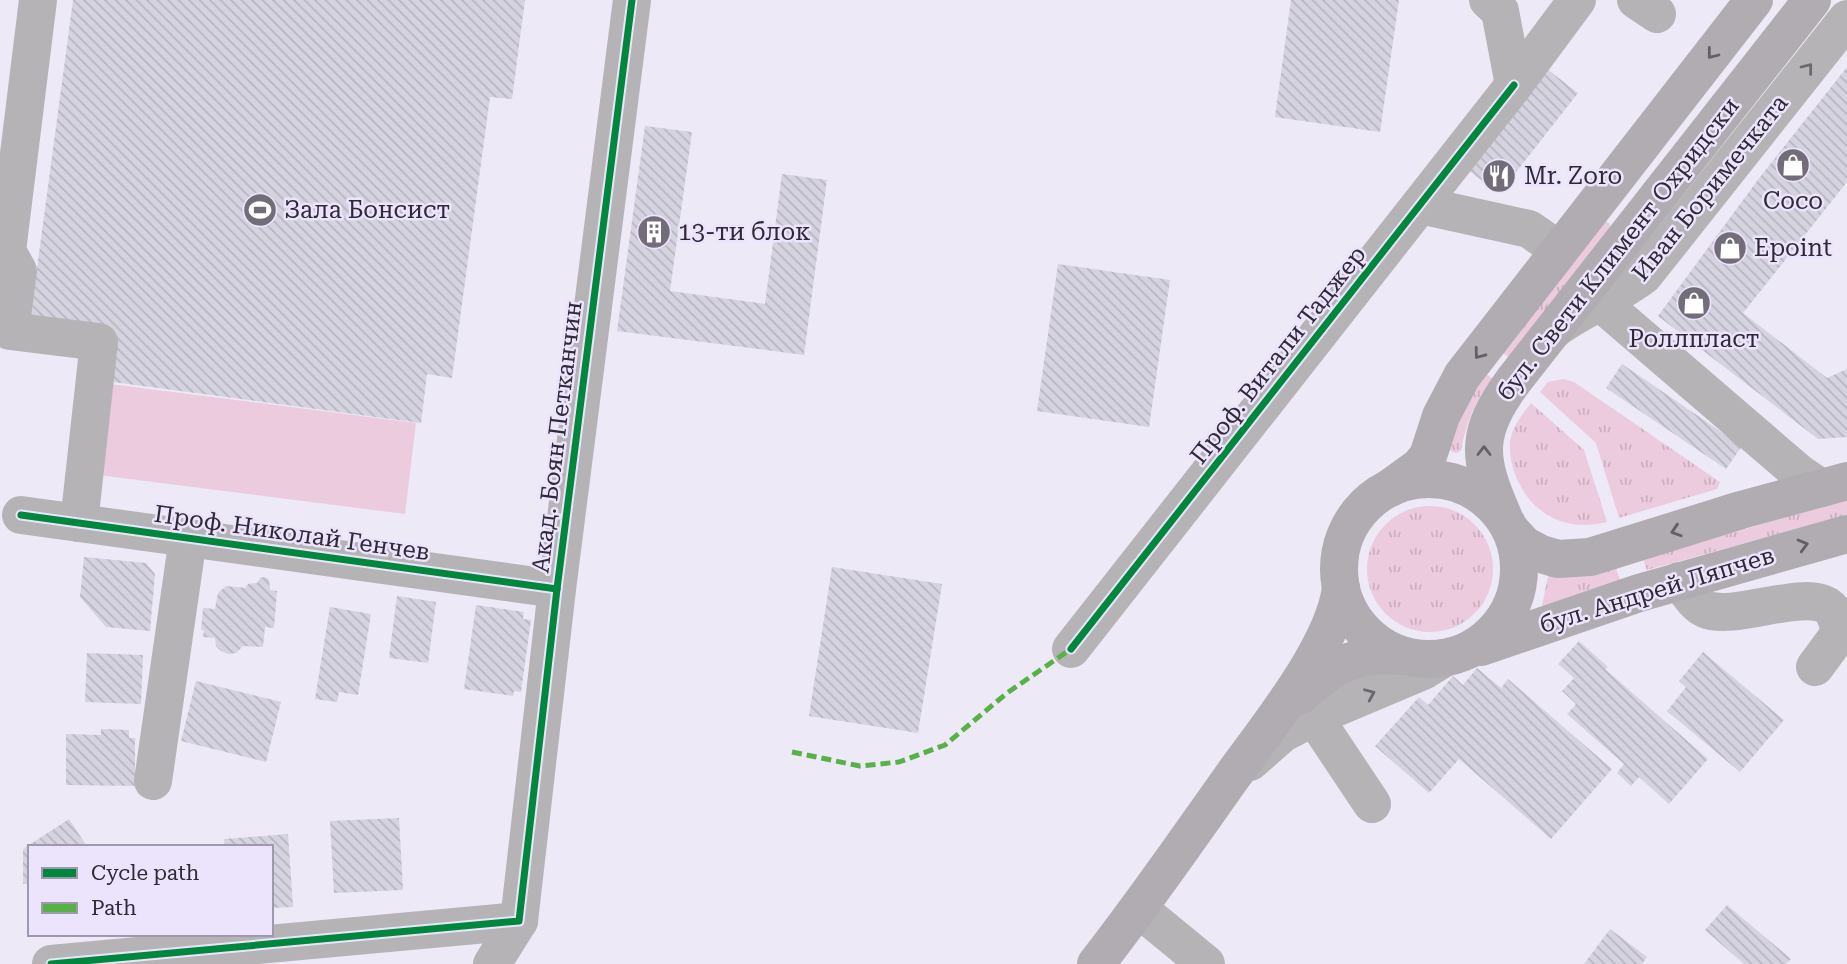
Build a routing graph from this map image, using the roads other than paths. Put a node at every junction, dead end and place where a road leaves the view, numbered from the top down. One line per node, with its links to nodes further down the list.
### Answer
1 (38, 0): 10 (street)
2 (632, 0): 23 (street, Акад. Боян Петканчин)
3 (1488, 0): 8 (street)
4 (1577, 0): 8 (street, Проф. Витали Таджер)
5 (1754, 0): 11 (main road, бул. Свети Климент Охридски, one-way to 11)
6 (1812, 0): 13 (main road, бул. Свети Климент Охридски)
7 (1847, 19): 12 (street, Иван Боримечката, one-way to 7)
8 (1514, 85): 9 (street, Проф. Витали Таджер)
9 (1420, 205): 11 (street); 24 (street, Проф. Витали Таджер)
10 (4, 250): 17 (street)
11 (1559, 250): 15 (main road, бул. Свети Климент Охридски, one-way to 15)
12 (1600, 302): 13 (street, Иван Боримечката); 14 (street)
13 (1552, 332): 18 (main road, бул. Свети Климент Охридски, one-way to 13)
14 (1834, 485): 18 (main road, бул. Андрей Ляпчев, one-way to 18)
15 (1390, 488): 18 (main road); 22 (main road)
16 (21, 515): 17 (street, Проф. Николай Генчев)
17 (79, 523): 20 (street, Проф. Николай Генчев)
18 (1508, 524): 25 (main road)
19 (1847, 534): 21 (main road, бул. Андрей Ляпчев, one-way to 19)
20 (188, 538): 23 (street, Проф. Николай Генчев); 31 (street)
21 (1679, 581): 25 (main road, бул. Андрей Ляпчев); 27 (street)
22 (1341, 588): 26 (main road); 29 (main road)
23 (557, 589): 34 (street, Акад. Боян Петканчин)
24 (1071, 649)
25 (1457, 654): 26 (main road); 28 (street, one-way to 25)
26 (1404, 656): 29 (main road)
27 (1815, 667)
28 (1314, 717): 30 (street); 32 (street)
29 (1271, 724): 30 (main road)
30 (1230, 779): 33 (main road)
31 (153, 781)
32 (1372, 804)
33 (1139, 909): 37 (main road); 38 (street)
34 (519, 920): 35 (street); 36 (street)
35 (51, 964)
36 (492, 964)
37 (1096, 964)
38 (1206, 964)

